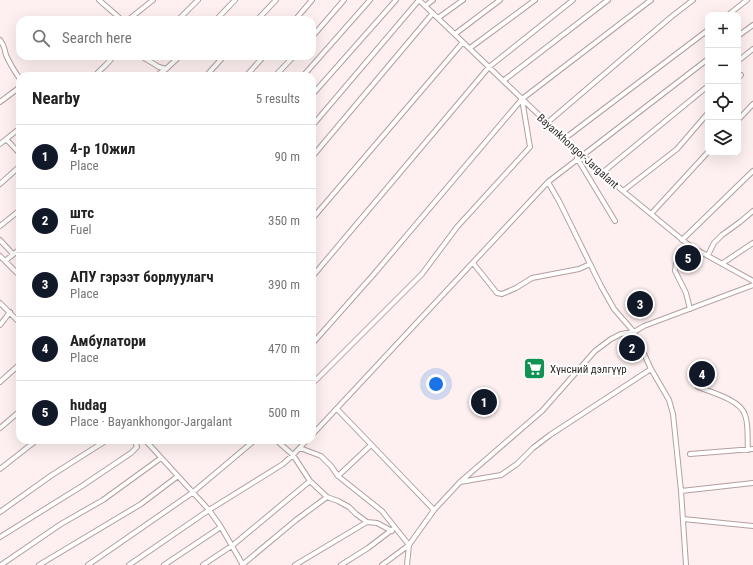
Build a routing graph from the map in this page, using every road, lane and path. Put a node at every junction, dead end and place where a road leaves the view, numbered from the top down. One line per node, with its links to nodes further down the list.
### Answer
1 (99, 0): 23 (street)
2 (153, 0): 24 (street)
3 (198, 0): 25 (street)
4 (235, 0): 26 (street)
5 (276, 0): 27 (street)
6 (312, 0): 28 (street)
7 (344, 0): 31 (street)
8 (370, 0): 56 (street)
9 (396, 0): 61 (street)
10 (419, 0): 20 (street, Bayankhongor-Jargalant); 67 (street)
11 (433, 0): 20 (street)
12 (463, 0): 29 (street)
13 (500, 0): 33 (street)
14 (535, 0): 37 (street)
15 (573, 0): 49 (street)
16 (608, 0): 58 (street)
17 (651, 0): 62 (street)
18 (693, 0): 68 (street)
19 (747, 0): 21 (street)
20 (425, 6): 22 (street, Bayankhongor-Jargalant)
21 (732, 12)
22 (433, 13): 29 (street, Bayankhongor-Jargalant); 74 (street)
23 (117, 16)
24 (133, 16)
25 (182, 16)
26 (220, 16)
27 (261, 16)
28 (298, 16)
29 (438, 18): 33 (street, Bayankhongor-Jargalant)
30 (753, 25): 34 (street)
31 (316, 32)
32 (705, 32): 70 (street)
33 (455, 34): 36 (street, Bayankhongor-Jargalant)
34 (741, 34)
35 (0, 40): 39 (street)
36 (463, 42): 37 (street, Bayankhongor-Jargalant); 86 (street)
37 (470, 48): 49 (street, Bayankhongor-Jargalant)
38 (753, 49): 41 (street)
39 (6, 54): 40 (street); 57 (street)
40 (0, 58)
41 (741, 59)
42 (111, 60): 51 (street)
43 (148, 60): 50 (street)
44 (176, 60): 50 (street)
45 (220, 60): 53 (street)
46 (260, 60): 54 (street)
47 (290, 60): 55 (street)
48 (705, 61): 75 (street)
49 (488, 66): 58 (street, Bayankhongor-Jargalant); 102 (street)
50 (166, 69): 52 (street)
51 (98, 72)
52 (162, 72)
53 (210, 72)
54 (250, 72)
55 (279, 72)
56 (307, 72)
57 (16, 74)
58 (503, 80): 62 (street, Bayankhongor-Jargalant)
59 (705, 88): 80 (street)
60 (16, 90): 63 (street)
61 (316, 90)
62 (522, 99): 68 (street, Bayankhongor-Jargalant); 111 (street); 114 (street)
63 (0, 102)
64 (753, 104): 66 (street)
65 (705, 116): 83 (street)
66 (741, 117)
67 (316, 121)
68 (547, 123): 70 (street, Bayankhongor-Jargalant)
69 (16, 131): 71 (street)
70 (564, 139): 75 (street, Bayankhongor-Jargalant)
71 (5, 140): 72 (street); 73 (street)
72 (0, 144)
73 (16, 150)
74 (316, 152)
75 (582, 155): 77 (street); 80 (street, Bayankhongor-Jargalant)
76 (705, 155): 87 (street)
77 (578, 158): 81 (street); 88 (street)
78 (16, 170): 82 (street)
79 (753, 171): 91 (street)
80 (602, 173): 83 (street, Bayankhongor-Jargalant)
81 (548, 182): 98 (street); 100 (street)
82 (0, 184)
83 (623, 191): 87 (street, Bayankhongor-Jargalant)
84 (753, 210): 95 (street)
85 (16, 213): 89 (street)
86 (316, 214)
87 (651, 214): 91 (street, Bayankhongor-Jargalant)
88 (615, 221)
89 (0, 226)
90 (0, 240): 94 (street)
91 (682, 240): 93 (street, Bayankhongor-Jargalant)
92 (753, 243): 99 (street)
93 (688, 244): 95 (street, Bayankhongor-Jargalant); 106 (street)
94 (14, 254): 97 (street)
95 (708, 255): 99 (street, Bayankhongor-Jargalant)
96 (0, 256): 97 (street)
97 (5, 261): 101 (street)
98 (473, 263): 100 (street); 117 (street)
99 (723, 263): 103 (street, Bayankhongor-Jargalant)
100 (590, 264): 110 (street)
101 (16, 272)
102 (316, 272)
103 (753, 281)
104 (753, 285): 106 (street)
105 (0, 302): 107 (street)
106 (690, 309): 110 (street)
107 (10, 312): 108 (street); 109 (street)
108 (16, 319)
109 (0, 325)
110 (634, 332): 113 (street); 139 (street)
111 (316, 339)
112 (16, 368): 115 (street)
113 (651, 369): 139 (street); 142 (street)
114 (316, 380)
115 (0, 382)
116 (698, 387): 131 (street)
117 (337, 409): 120 (street); 128 (street)
118 (16, 414): 119 (street)
119 (0, 428)
120 (316, 431)
121 (32, 444): 135 (street)
122 (101, 444): 146 (street)
123 (137, 444): 152 (street)
124 (149, 444): 134 (street)
125 (250, 444): 141 (street)
126 (281, 444): 133 (street)
127 (304, 444): 129 (street)
128 (371, 445): 137 (street); 145 (street)
129 (300, 448): 133 (street); 137 (street)
130 (753, 449): 131 (street)
131 (748, 450): 132 (street)
132 (690, 454)
133 (293, 455): 138 (street); 144 (street)
134 (161, 458): 136 (street); 155 (street)
135 (0, 469)
136 (178, 476): 141 (street); 156 (street)
137 (338, 476): 151 (street)
138 (310, 481): 143 (street); 153 (street)
139 (460, 482): 145 (street)
140 (753, 483): 142 (street)
141 (192, 492): 144 (street); 157 (street)
142 (681, 492): 147 (street)
143 (327, 497): 148 (street); 161 (street)
144 (209, 510): 150 (street); 158 (street)
145 (434, 510): 154 (street)
146 (0, 512)
147 (683, 519): 149 (street); 166 (street)
148 (367, 522): 151 (street); 162 (street)
149 (753, 526)
150 (221, 527): 153 (street); 159 (street)
151 (393, 529): 154 (street); 163 (street)
152 (0, 537)
153 (233, 545): 160 (street); 161 (street)
154 (409, 545): 164 (street); 165 (street)
155 (1, 565)
156 (39, 565)
157 (88, 565)
158 (129, 565)
159 (164, 565)
160 (203, 565)
161 (242, 565)
162 (295, 565)
163 (341, 565)
164 (382, 565)
165 (407, 565)
166 (686, 565)

